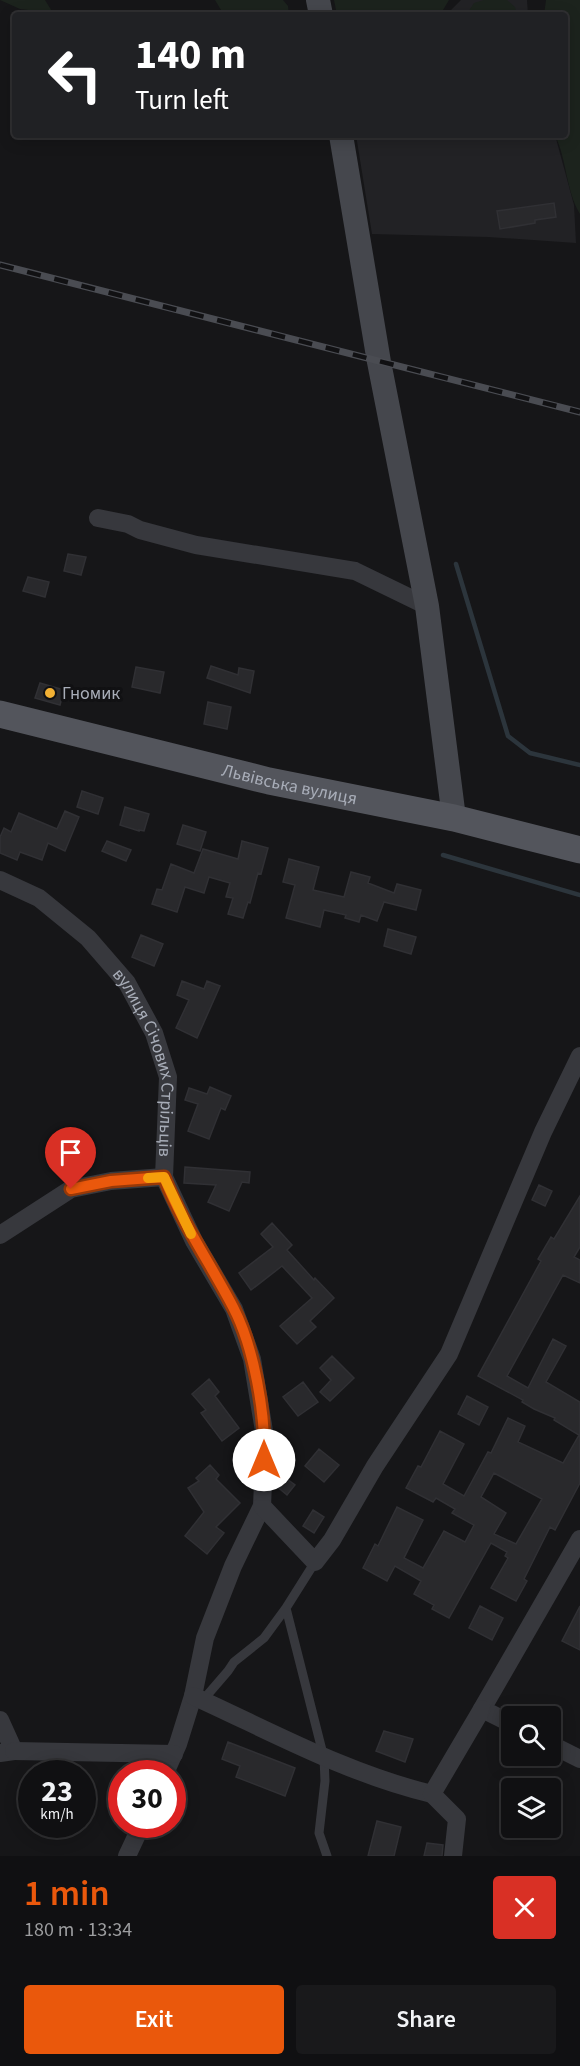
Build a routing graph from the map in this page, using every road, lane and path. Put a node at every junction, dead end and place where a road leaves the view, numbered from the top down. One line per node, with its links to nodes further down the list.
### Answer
1 (342, 138): 3 (street)
2 (98, 518): 3 (street)
3 (427, 606): 5 (street)
4 (0, 714): 5 (main road, Львівська вулиця)
5 (454, 818): 6 (main road, Львівська вулиця)
6 (580, 850)
7 (0, 880): 9 (street, вулиця Січових Стрільців)
8 (580, 1056): 13 (street)
9 (164, 1177): 10 (street); 11 (street, вулиця Січових Стрільців)
10 (0, 1235)
11 (262, 1506): 13 (street); 15 (street, вулиця Січових Стрільців)
12 (580, 1539): 16 (street)
13 (315, 1562): 14 (lane)
14 (286, 1608): 15 (lane); 22 (lane)
15 (198, 1698): 21 (street, вулиця Січових Стрільців); 22 (street)
16 (482, 1709): 17 (street); 25 (street)
17 (501, 1718)
18 (0, 1720): 20 (street)
19 (561, 1750): 23 (street)
20 (7, 1752): 21 (street)
21 (174, 1754): 24 (street, вулиця Січових Стрільців)
22 (324, 1758): 25 (street); 28 (lane)
23 (580, 1759)
24 (171, 1760)
25 (432, 1794): 29 (street)
26 (135, 1838): 27 (street)
27 (127, 1856)
28 (327, 1856)
29 (453, 1856)

